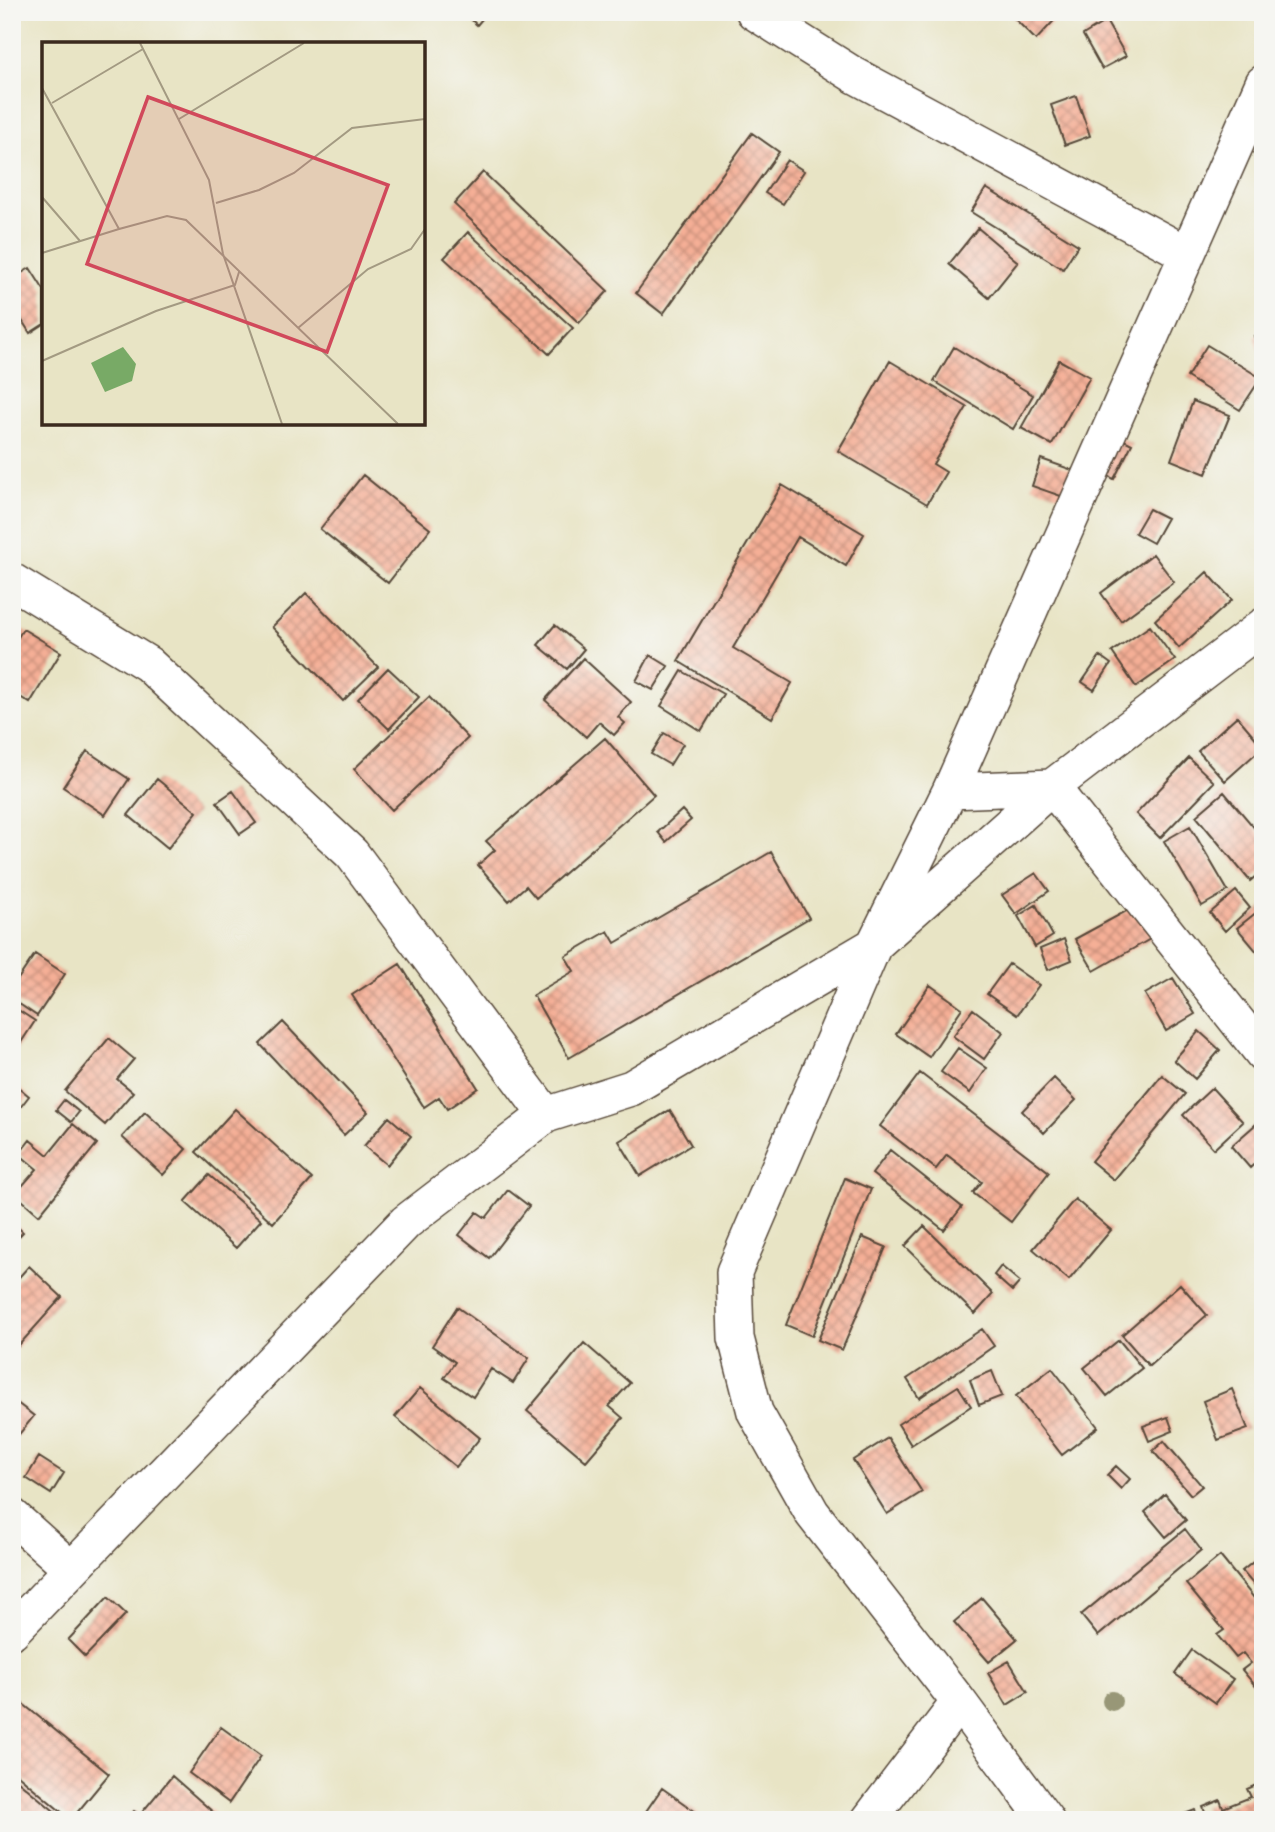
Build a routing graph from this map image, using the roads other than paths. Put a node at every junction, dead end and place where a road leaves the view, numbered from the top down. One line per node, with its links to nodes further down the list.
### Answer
1 (754, 12): 3 (street)
2 (1263, 83): 3 (street)
3 (1187, 254): 7 (street)
4 (12, 581): 10 (street)
5 (1263, 626): 6 (street)
6 (1052, 787): 7 (street); 8 (street); 9 (street)
7 (950, 791): 8 (street)
8 (874, 945): 10 (street); 14 (street)
9 (1263, 1054)
10 (547, 1115): 12 (street)
11 (12, 1517): 12 (street)
12 (70, 1568): 13 (street)
13 (12, 1631)
14 (959, 1702): 15 (street); 16 (street)
15 (869, 1820)
16 (1046, 1820)

